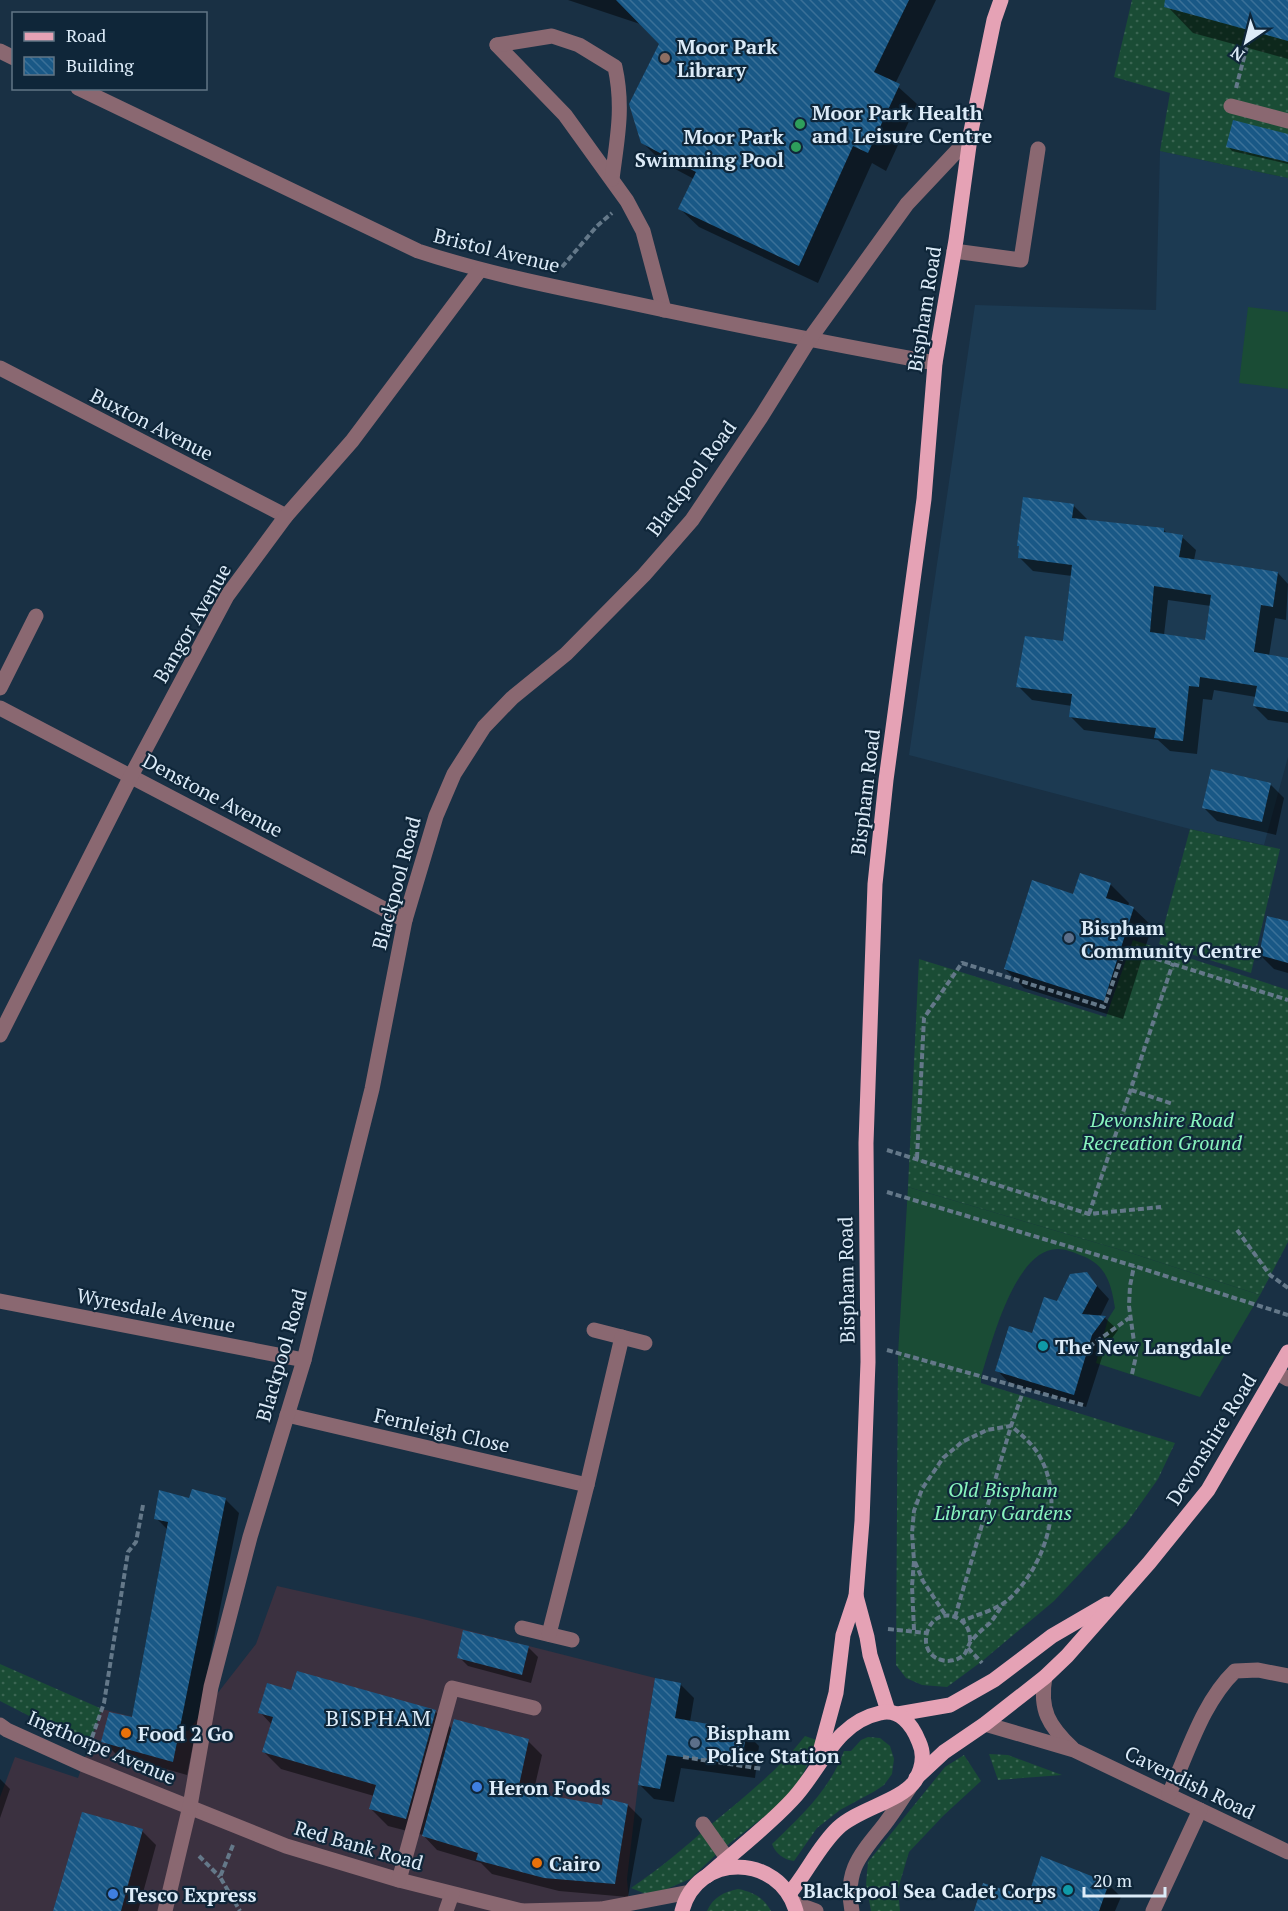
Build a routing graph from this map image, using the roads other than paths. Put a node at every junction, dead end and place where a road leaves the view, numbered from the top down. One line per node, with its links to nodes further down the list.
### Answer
1 (1000, 0): 5 (main road, Bispham Road)
2 (82, 90): 9 (street, Bristol Avenue)
3 (1231, 106): 4 (street)
4 (1288, 121)
5 (970, 137): 8 (main road, Bispham Road); 11 (street, Blackpool Road)
6 (1038, 149): 8 (street)
7 (612, 179): 7 (street); 10 (street)
8 (954, 251): 12 (main road, Bispham Road)
9 (480, 270): 10 (street, Bristol Avenue); 14 (street, Bangor Avenue)
10 (664, 310): 11 (street, Bristol Avenue)
11 (809, 340): 12 (street, Bristol Avenue); 19 (street, Blackpool Road)
12 (935, 363): 30 (main road, Bispham Road)
13 (0, 368): 14 (street, Buxton Avenue)
14 (286, 516): 18 (street, Bangor Avenue)
15 (36, 616): 16 (street)
16 (0, 688)
17 (0, 708): 18 (street, Denstone Avenue)
18 (131, 776): 19 (street, Denstone Avenue); 20 (street, Bangor Avenue)
19 (405, 920): 26 (street, Blackpool Road)
20 (0, 1035)
21 (0, 1301): 26 (street, Wyresdale Avenue)
22 (594, 1330): 23 (street)
23 (622, 1337): 24 (street); 29 (street)
24 (645, 1343)
25 (1288, 1352): 27 (main road, Devonshire Road)
26 (304, 1360): 28 (street, Blackpool Road)
27 (1282, 1376): 31 (main road, Devonshire Road)
28 (287, 1415): 29 (street, Fernleigh Close); 45 (street, Blackpool Road)
29 (587, 1485): 33 (street)
30 (856, 1596): 38 (main road, Bispham Road); 42 (main road, Bispham Road)
31 (1118, 1598): 36 (main road, Devonshire Road); 38 (main road, Devonshire Road)
32 (522, 1628): 33 (street)
33 (549, 1634): 34 (street)
34 (572, 1640)
35 (1288, 1676): 44 (street)
36 (1046, 1677): 39 (main road, Devonshire Road); 41 (street, Cavendish Road)
37 (534, 1708): 50 (street)
38 (893, 1712): 42 (main road, Devonshire Road); 43 (main road)
39 (986, 1724): 41 (street, Cavendish Road); 43 (main road, Devonshire Road)
40 (0, 1725): 45 (street, Ingthorpe Avenue)
41 (1074, 1750): 44 (street, Cavendish Road)
42 (818, 1764): 49 (main road, Devonshire Road)
43 (914, 1782): 53 (main road, Devonshire Road); 59 (street)
44 (1169, 1794): 46 (street, Cavendish Road)
45 (190, 1806): 50 (street, Red Bank Road); 54 (street, Blackpool Road)
46 (1200, 1810): 48 (street, Cavendish Road); 60 (street)
47 (703, 1824): 49 (street)
48 (1288, 1852)
49 (728, 1863): 51 (main road); 53 (main road)
50 (399, 1880): 52 (street, Red Bank Road)
51 (690, 1892): 56 (street, Red Bank Road); 57 (main road)
52 (452, 1894): 55 (street); 56 (street, Red Bank Road)
53 (793, 1903): 58 (street)
54 (165, 1911)
55 (446, 1911)
56 (522, 1911)
57 (682, 1911)
58 (816, 1911)
59 (852, 1911)
60 (1153, 1911)

